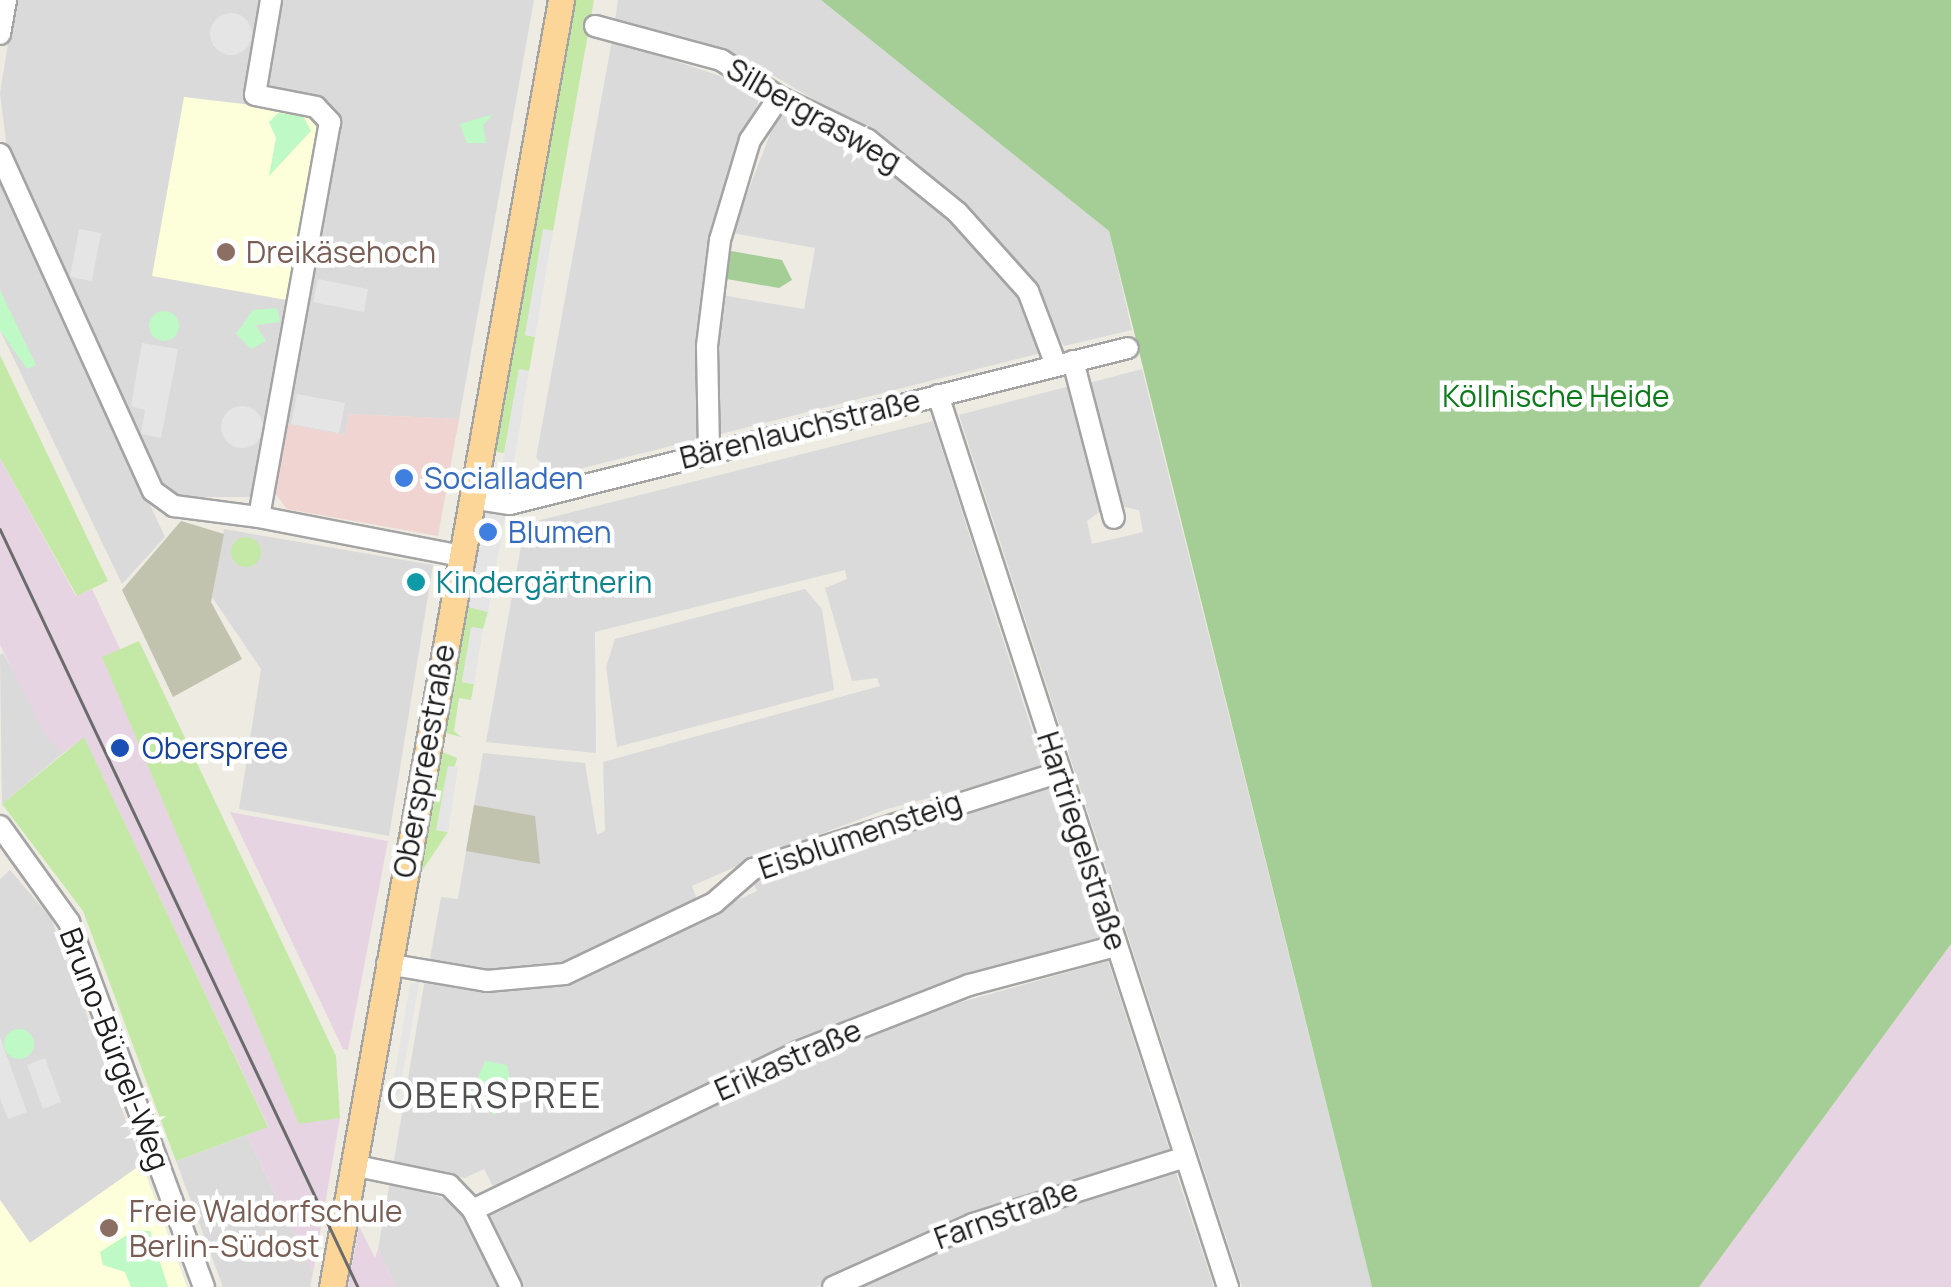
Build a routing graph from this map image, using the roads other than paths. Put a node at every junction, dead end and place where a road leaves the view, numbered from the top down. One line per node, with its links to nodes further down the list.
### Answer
1 (6, 0): 5 (street)
2 (271, 0): 13 (street)
3 (560, 0): 12 (main road, Oberspreestraße)
4 (594, 26): 6 (street, Silbergrasweg)
5 (0, 34)
6 (779, 97): 9 (street, Silbergrasweg); 11 (street)
7 (0, 154): 13 (street)
8 (1128, 348): 9 (street, Bärenlauchstraße)
9 (1064, 363): 10 (street, Bärenlauchstraße); 14 (street, Silbergrasweg)
10 (938, 395): 11 (street, Bärenlauchstraße); 16 (street, Hartriegelstraße)
11 (709, 451): 12 (street, Bärenlauchstraße)
12 (472, 498): 15 (main road, Oberspreestraße)
13 (259, 518): 15 (street)
14 (1114, 518)
15 (461, 556): 19 (main road, Oberspreestraße)
16 (1058, 773): 18 (street, Hartriegelstraße); 19 (street, Eisblumensteig)
17 (0, 826): 23 (street, Bruno-Bürgel-Weg)
18 (1116, 946): 20 (street, Hartriegelstraße); 22 (street, Erikastraße)
19 (387, 964): 21 (main road, Oberspreestraße)
20 (1185, 1157): 26 (street, Farnstraße); 27 (street, Hartriegelstraße)
21 (352, 1166): 22 (street); 24 (main road, Oberspreestraße)
22 (473, 1210): 25 (street)
23 (204, 1287)
24 (332, 1287)
25 (510, 1287)
26 (834, 1287)
27 (1228, 1287)

